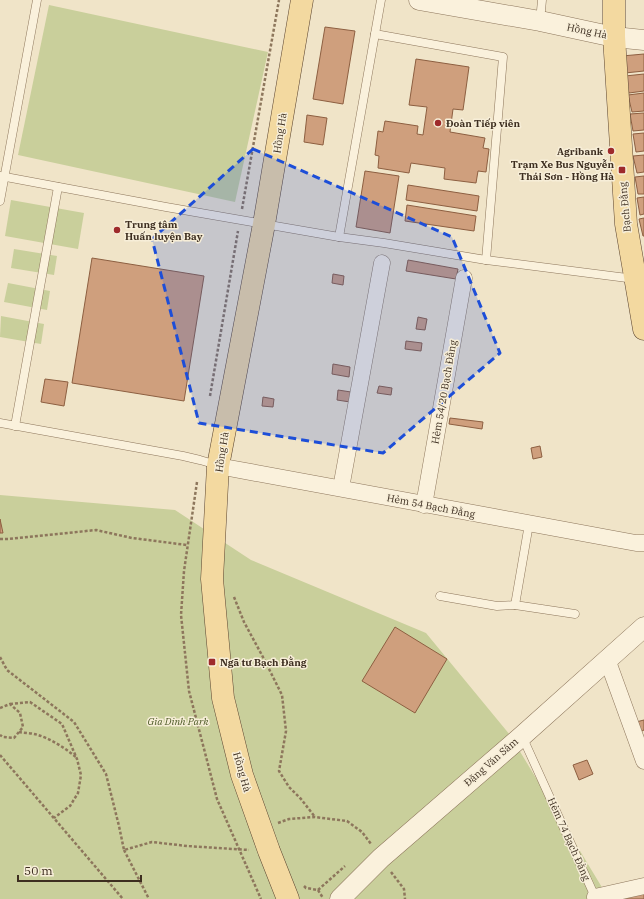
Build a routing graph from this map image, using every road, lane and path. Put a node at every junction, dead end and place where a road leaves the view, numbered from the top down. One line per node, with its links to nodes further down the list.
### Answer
1 (37, 0): 11 (lane)
2 (302, 0): 14 (main road, Hồng Hà)
3 (381, 0): 8 (lane)
4 (419, 0): 7 (street, Hồng Hà)
5 (542, 0): 7 (lane)
6 (614, 0): 9 (main road, Bạch Đằng)
7 (540, 21): 9 (street, Hồng Hà)
8 (375, 34): 15 (lane); 16 (lane)
9 (614, 37): 10 (street); 19 (main road, Bạch Đằng)
10 (644, 40)
11 (2, 177): 12 (lane); 13 (lane)
12 (58, 187): 14 (lane); 22 (lane)
13 (0, 201)
14 (264, 224): 15 (lane); 23 (main road, Hồng Hà)
15 (339, 237): 16 (lane)
16 (486, 260): 19 (lane)
17 (382, 263): 24 (street)
18 (464, 278): 25 (street, Hẻm 54/20 Bạch Đằng)
19 (635, 279): 20 (main road, Bạch Đằng)
20 (644, 329)
21 (0, 423): 22 (lane)
22 (15, 426): 23 (lane)
23 (218, 466): 24 (street, Hẻm 54 Bạch Đằng); 49 (main road, Hồng Hà)
24 (340, 488): 25 (street, Hẻm 54 Bạch Đằng)
25 (424, 505): 26 (street, Hẻm 54 Bạch Đằng)
26 (528, 524): 28 (street, Hẻm 54 Bạch Đằng); 32 (lane)
27 (0, 539): 29 (path)
28 (644, 543)
29 (187, 545)
30 (232, 593): 45 (path)
31 (440, 596): 32 (lane)
32 (515, 604): 33 (lane)
33 (575, 614)
34 (644, 627): 36 (street, Đặng Văn Sâm)
35 (0, 657): 48 (path)
36 (608, 659): 41 (street, Đặng Văn Sâm); 44 (street)
37 (10, 704): 38 (path); 39 (path); 43 (path)
38 (0, 708)
39 (19, 732): 40 (path); 43 (path)
40 (0, 735)
41 (522, 736): 50 (street, Đặng Văn Sâm); 55 (lane, Hẻm 74 Bạch Đằng)
42 (0, 756): 46 (path)
43 (77, 759): 46 (path)
44 (644, 761)
45 (315, 817): 47 (path); 50 (path)
46 (54, 818): 56 (path)
47 (275, 824)
48 (124, 850): 49 (path); 57 (path)
49 (269, 851): 54 (main road, Hồng Hà)
50 (381, 858): 59 (street, Đặng Văn Sâm); 60 (path)
51 (348, 864): 53 (path)
52 (644, 886): 55 (street, Hẻm 74 Bạch Đằng)
53 (318, 890): 54 (path); 58 (path)
54 (296, 892)
55 (596, 898)
56 (123, 899)
57 (150, 899)
58 (323, 899)
59 (340, 899)
60 (405, 899)

